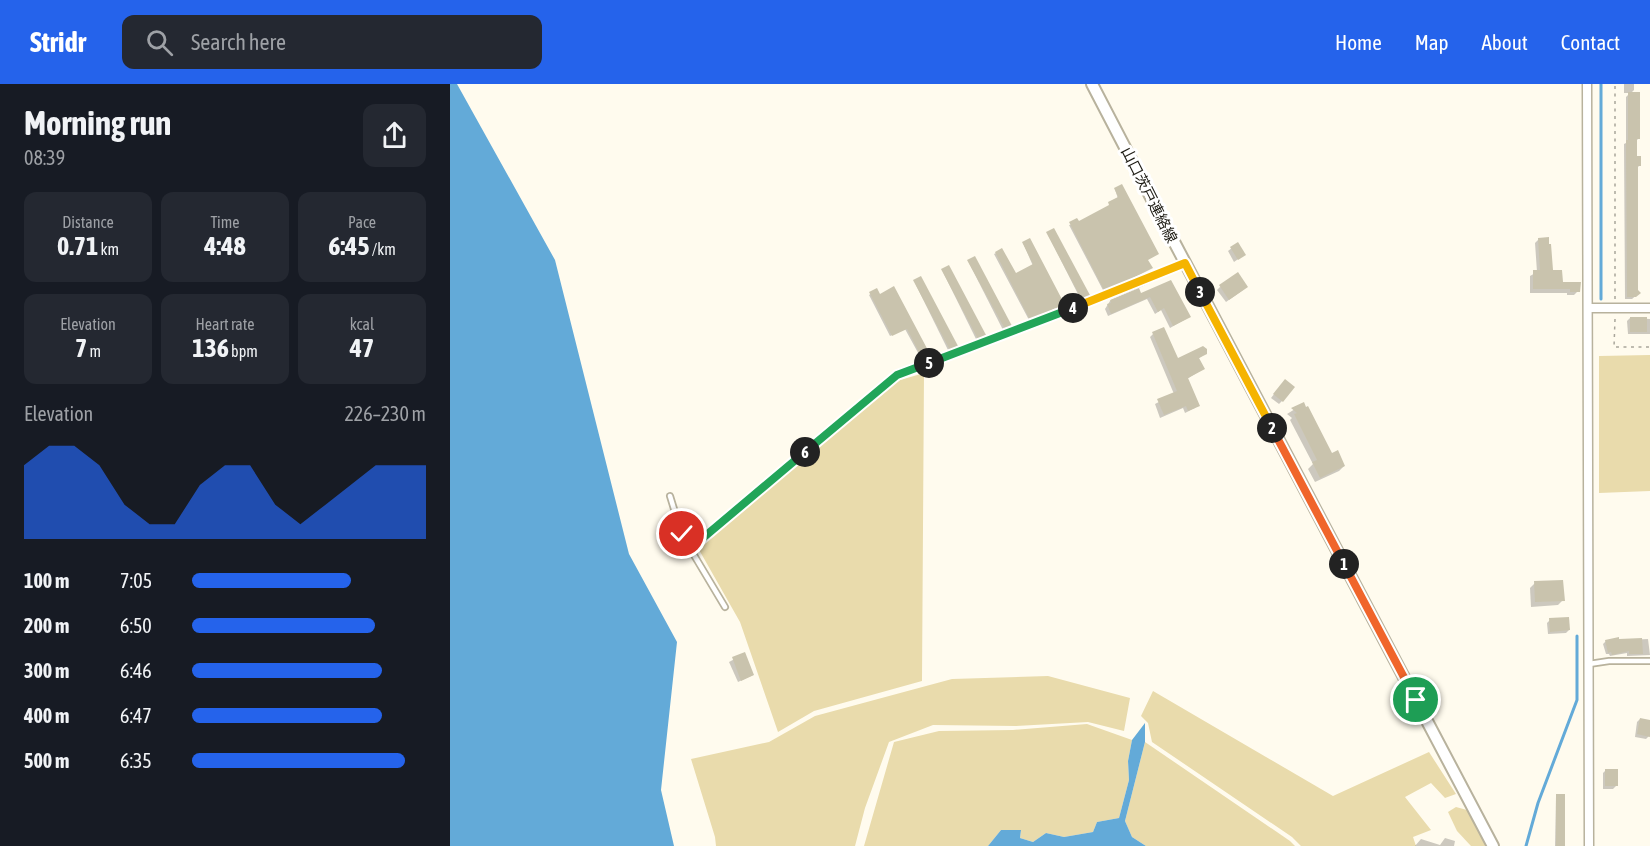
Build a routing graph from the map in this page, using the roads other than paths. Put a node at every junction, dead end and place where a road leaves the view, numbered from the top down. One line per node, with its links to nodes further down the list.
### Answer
1 (1092, 84): 3 (street, 山口茨戸連絡線)
2 (1587, 84): 4 (street)
3 (1185, 263): 7 (lane); 11 (street, 山口茨戸連絡線)
4 (1589, 308): 5 (street); 10 (street)
5 (1650, 308)
6 (670, 496): 7 (lane)
7 (691, 548): 8 (lane)
8 (725, 607)
9 (1650, 661): 10 (lane)
10 (1589, 664): 12 (street)
11 (1493, 846)
12 (1589, 846)

